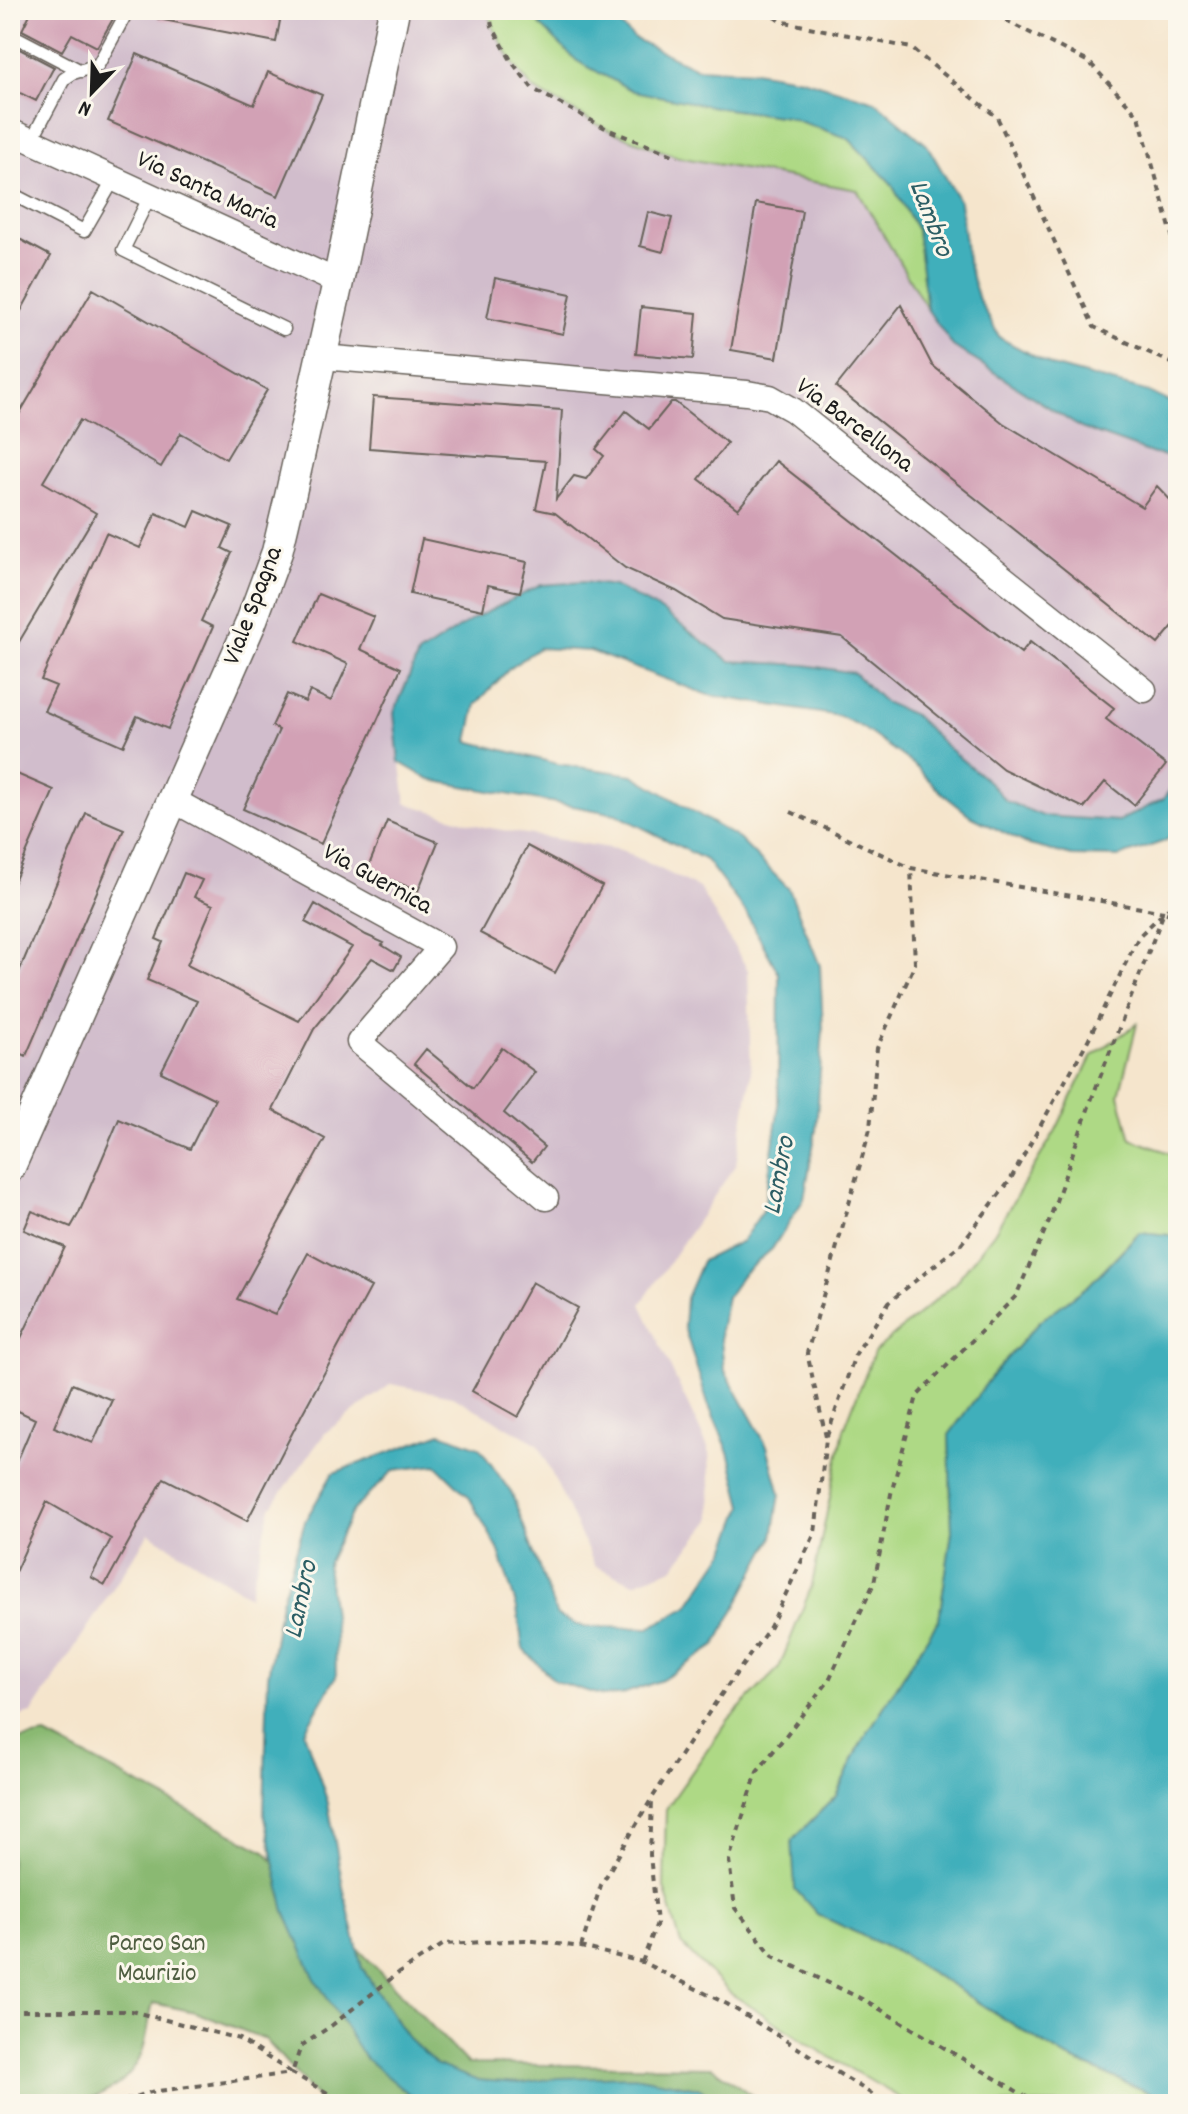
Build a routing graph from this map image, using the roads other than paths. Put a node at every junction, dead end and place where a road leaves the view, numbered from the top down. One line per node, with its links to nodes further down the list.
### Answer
1 (128, 10): 4 (lane)
2 (394, 10): 9 (street, Viale Spagna)
3 (10, 34): 4 (lane)
4 (81, 71): 5 (lane)
5 (21, 136): 6 (street, Via Santa Maria)
6 (114, 179): 7 (lane); 8 (street, Via Santa Maria)
7 (10, 193)
8 (150, 196): 9 (street, Via Santa Maria); 10 (lane)
9 (338, 282): 11 (street, Viale Spagna)
10 (284, 329)
11 (322, 357): 12 (street, Via Barcellona); 13 (street, Viale Spagna)
12 (1144, 690)
13 (173, 800): 14 (street, Viale Spagna); 15 (street, Via Guernica)
14 (10, 1167)
15 (546, 1198)

